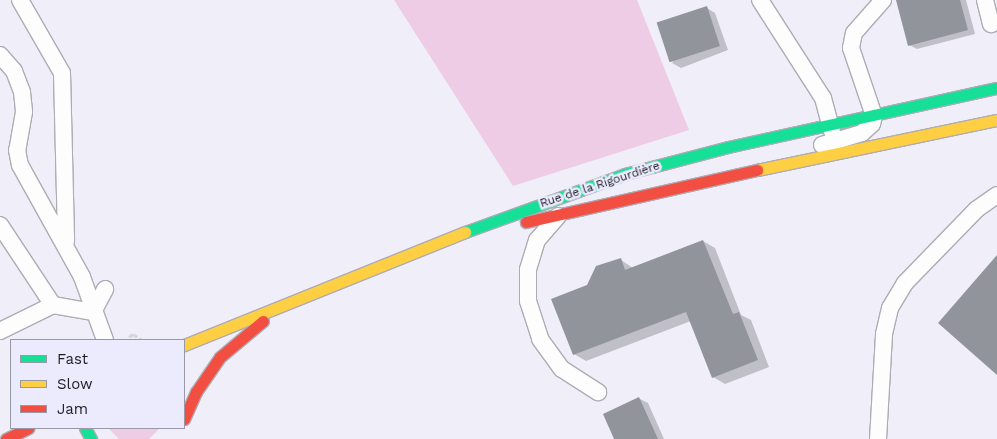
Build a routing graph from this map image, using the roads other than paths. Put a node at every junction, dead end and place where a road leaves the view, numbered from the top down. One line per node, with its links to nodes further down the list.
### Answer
1 (20, 0): 18 (lane)
2 (760, 0): 10 (lane)
3 (883, 0): 8 (lane)
4 (985, 0): 5 (lane)
5 (991, 24)
6 (0, 55): 18 (lane)
7 (997, 88): 8 (street, Rue de la Rigourdière)
8 (874, 116): 10 (street, Rue de la Rigourdière); 11 (lane, Rue de la Rigourdière)
9 (997, 120): 13 (street, Rue de la Rigourdière)
10 (832, 124): 11 (lane); 12 (street, Rue de la Rigourdière)
11 (833, 140): 13 (lane, Rue de la Rigourdière)
12 (728, 147): 15 (lane, Rue de la Rigourdière); 17 (street, Rue de la Rigourdière)
13 (779, 165): 15 (street, Rue de la Rigourdière)
14 (997, 196): 30 (lane)
15 (557, 216): 17 (street, Rue de la Rigourdière); 26 (lane)
16 (0, 225): 20 (lane)
17 (475, 230): 21 (street, Rue de la Rigourdière)
18 (66, 245): 22 (lane)
19 (105, 289): 22 (lane)
20 (53, 305): 22 (lane); 23 (lane)
21 (280, 308): 25 (street, Rue de la Rigourdière); 27 (street, Rue de la Rigourdière)
22 (93, 312): 24 (lane)
23 (0, 331)
24 (105, 339)
25 (185, 345)
26 (598, 392)
27 (185, 420)
28 (27, 429): 29 (street)
29 (6, 439)
30 (878, 439)

